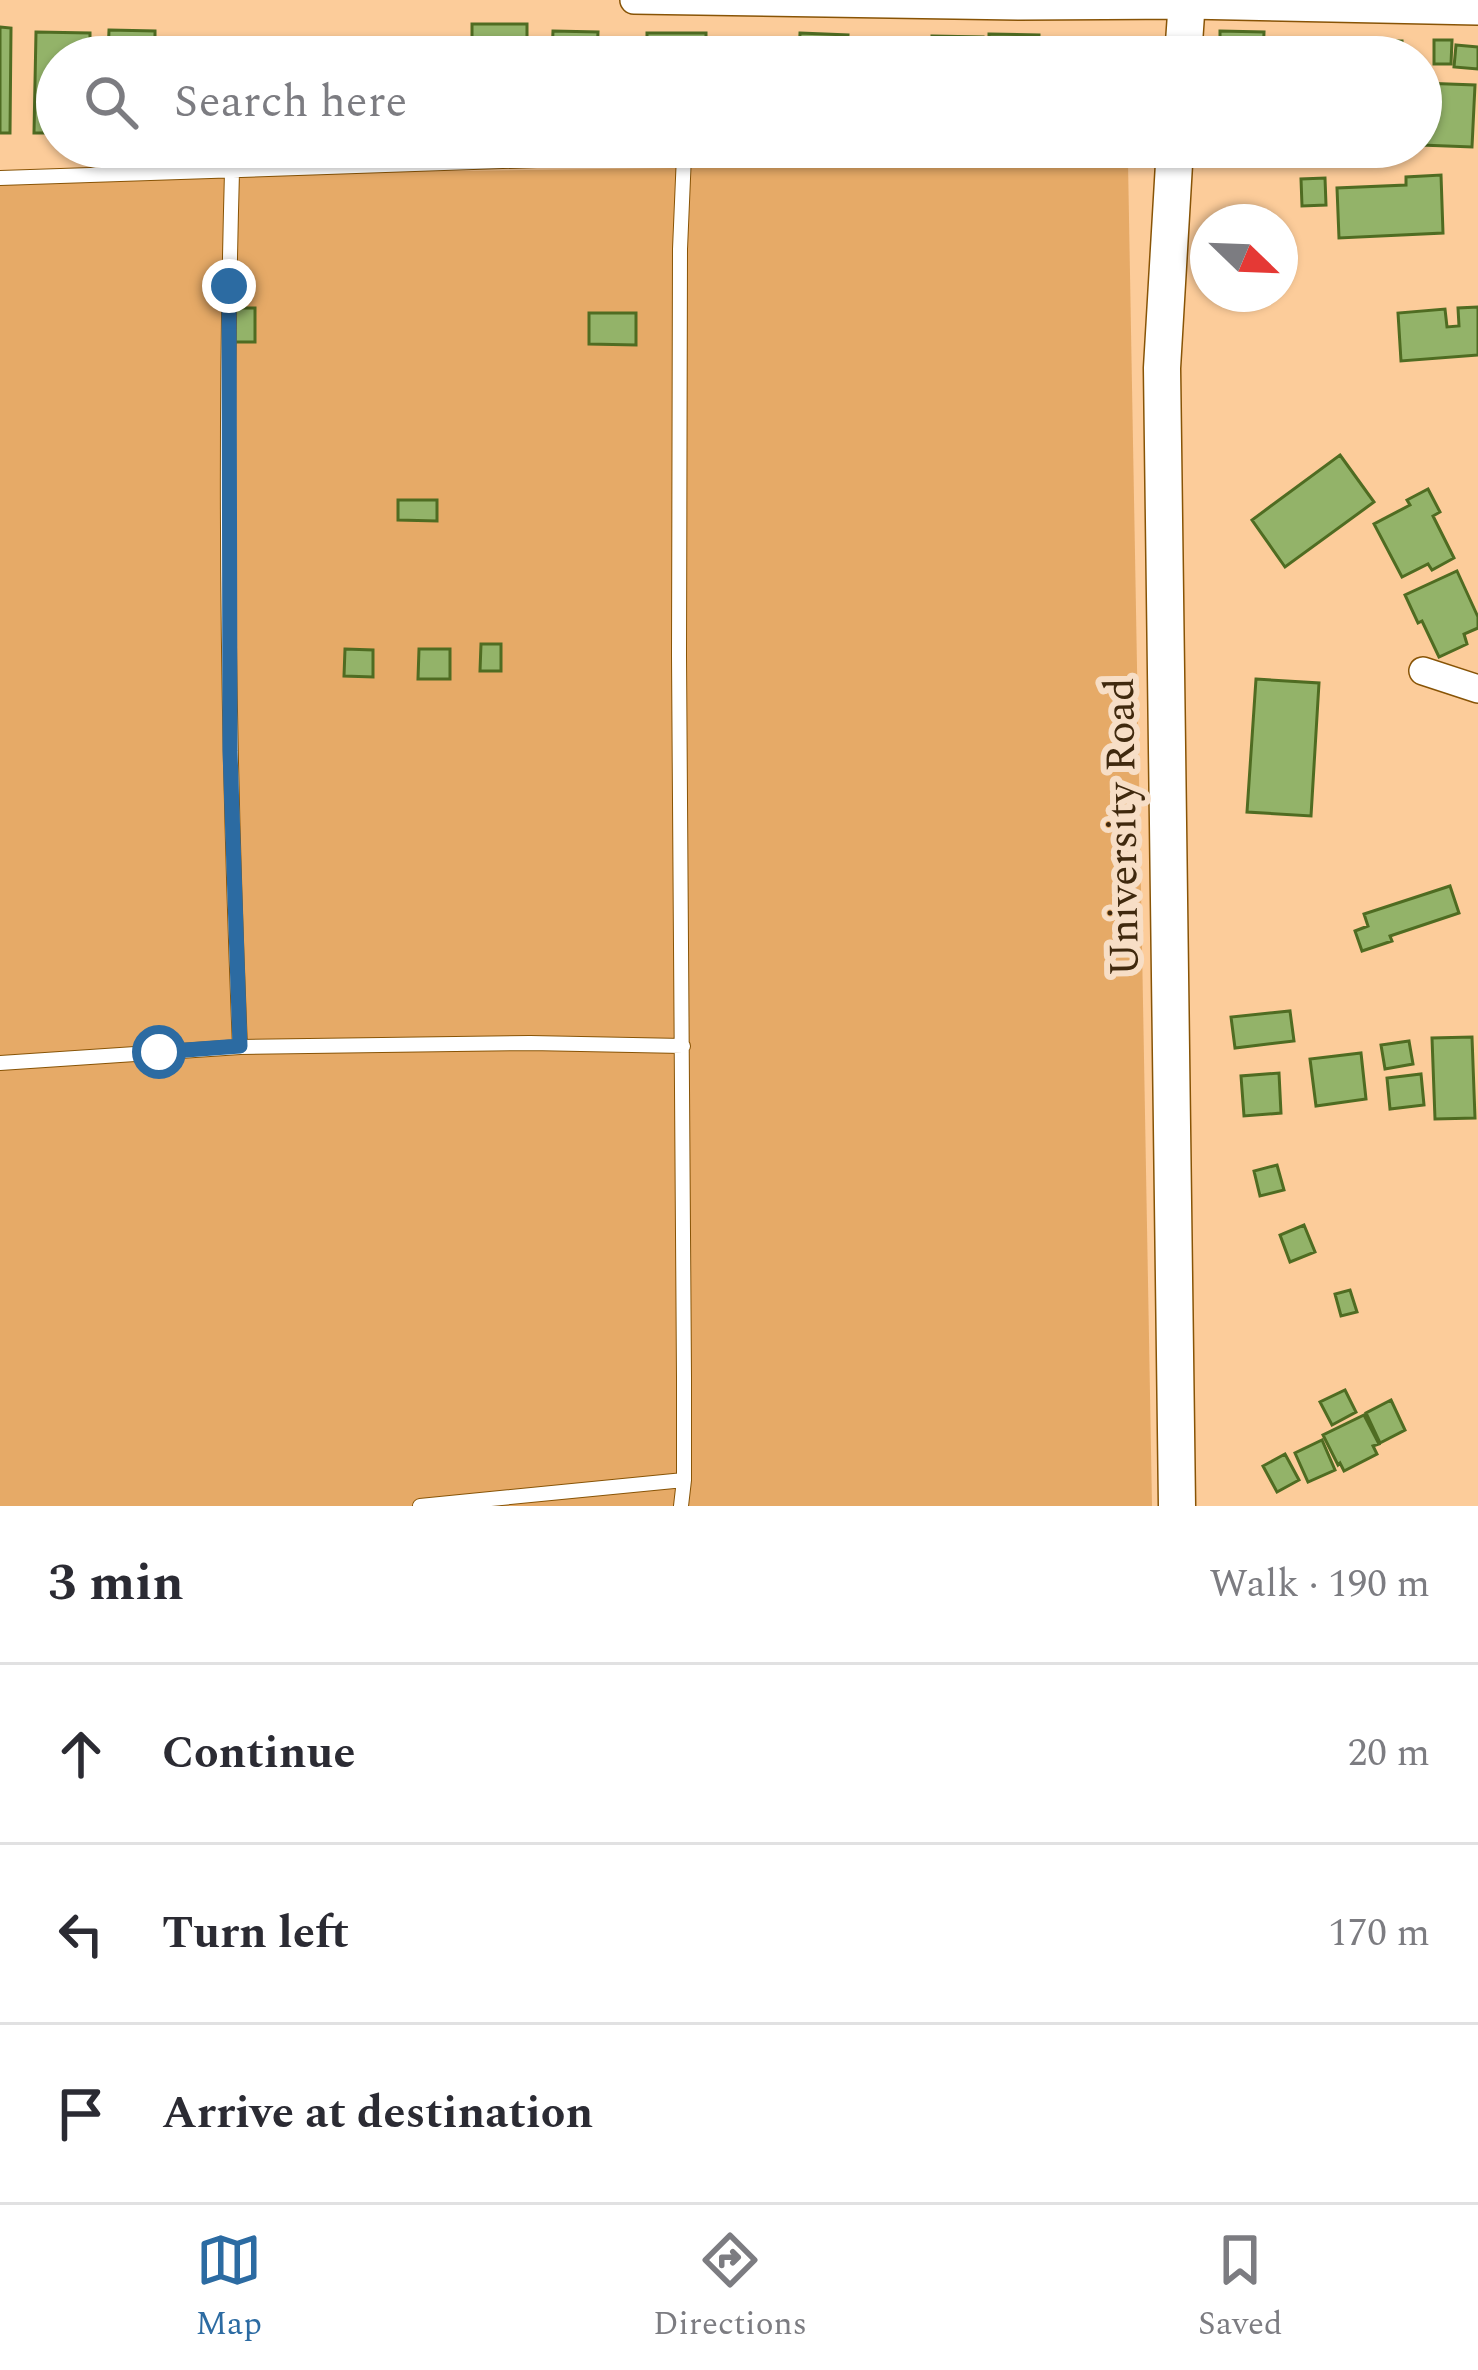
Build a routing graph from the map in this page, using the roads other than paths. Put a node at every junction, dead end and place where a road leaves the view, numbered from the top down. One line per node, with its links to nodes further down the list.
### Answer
1 (634, 0): 2 (street)
2 (1188, 3): 3 (street); 4 (main road)
3 (1478, 11)
4 (1185, 36)
5 (332, 168): 8 (lane)
6 (683, 168): 13 (lane)
7 (1174, 168): 18 (main road, University Road)
8 (232, 172): 9 (lane); 12 (lane)
9 (0, 178)
10 (1423, 671): 11 (street)
11 (1478, 689)
12 (240, 1046): 13 (lane); 14 (lane)
13 (683, 1046): 15 (lane)
14 (0, 1063)
15 (684, 1480): 16 (lane); 17 (lane)
16 (420, 1506)
17 (681, 1506)
18 (1178, 1506)

